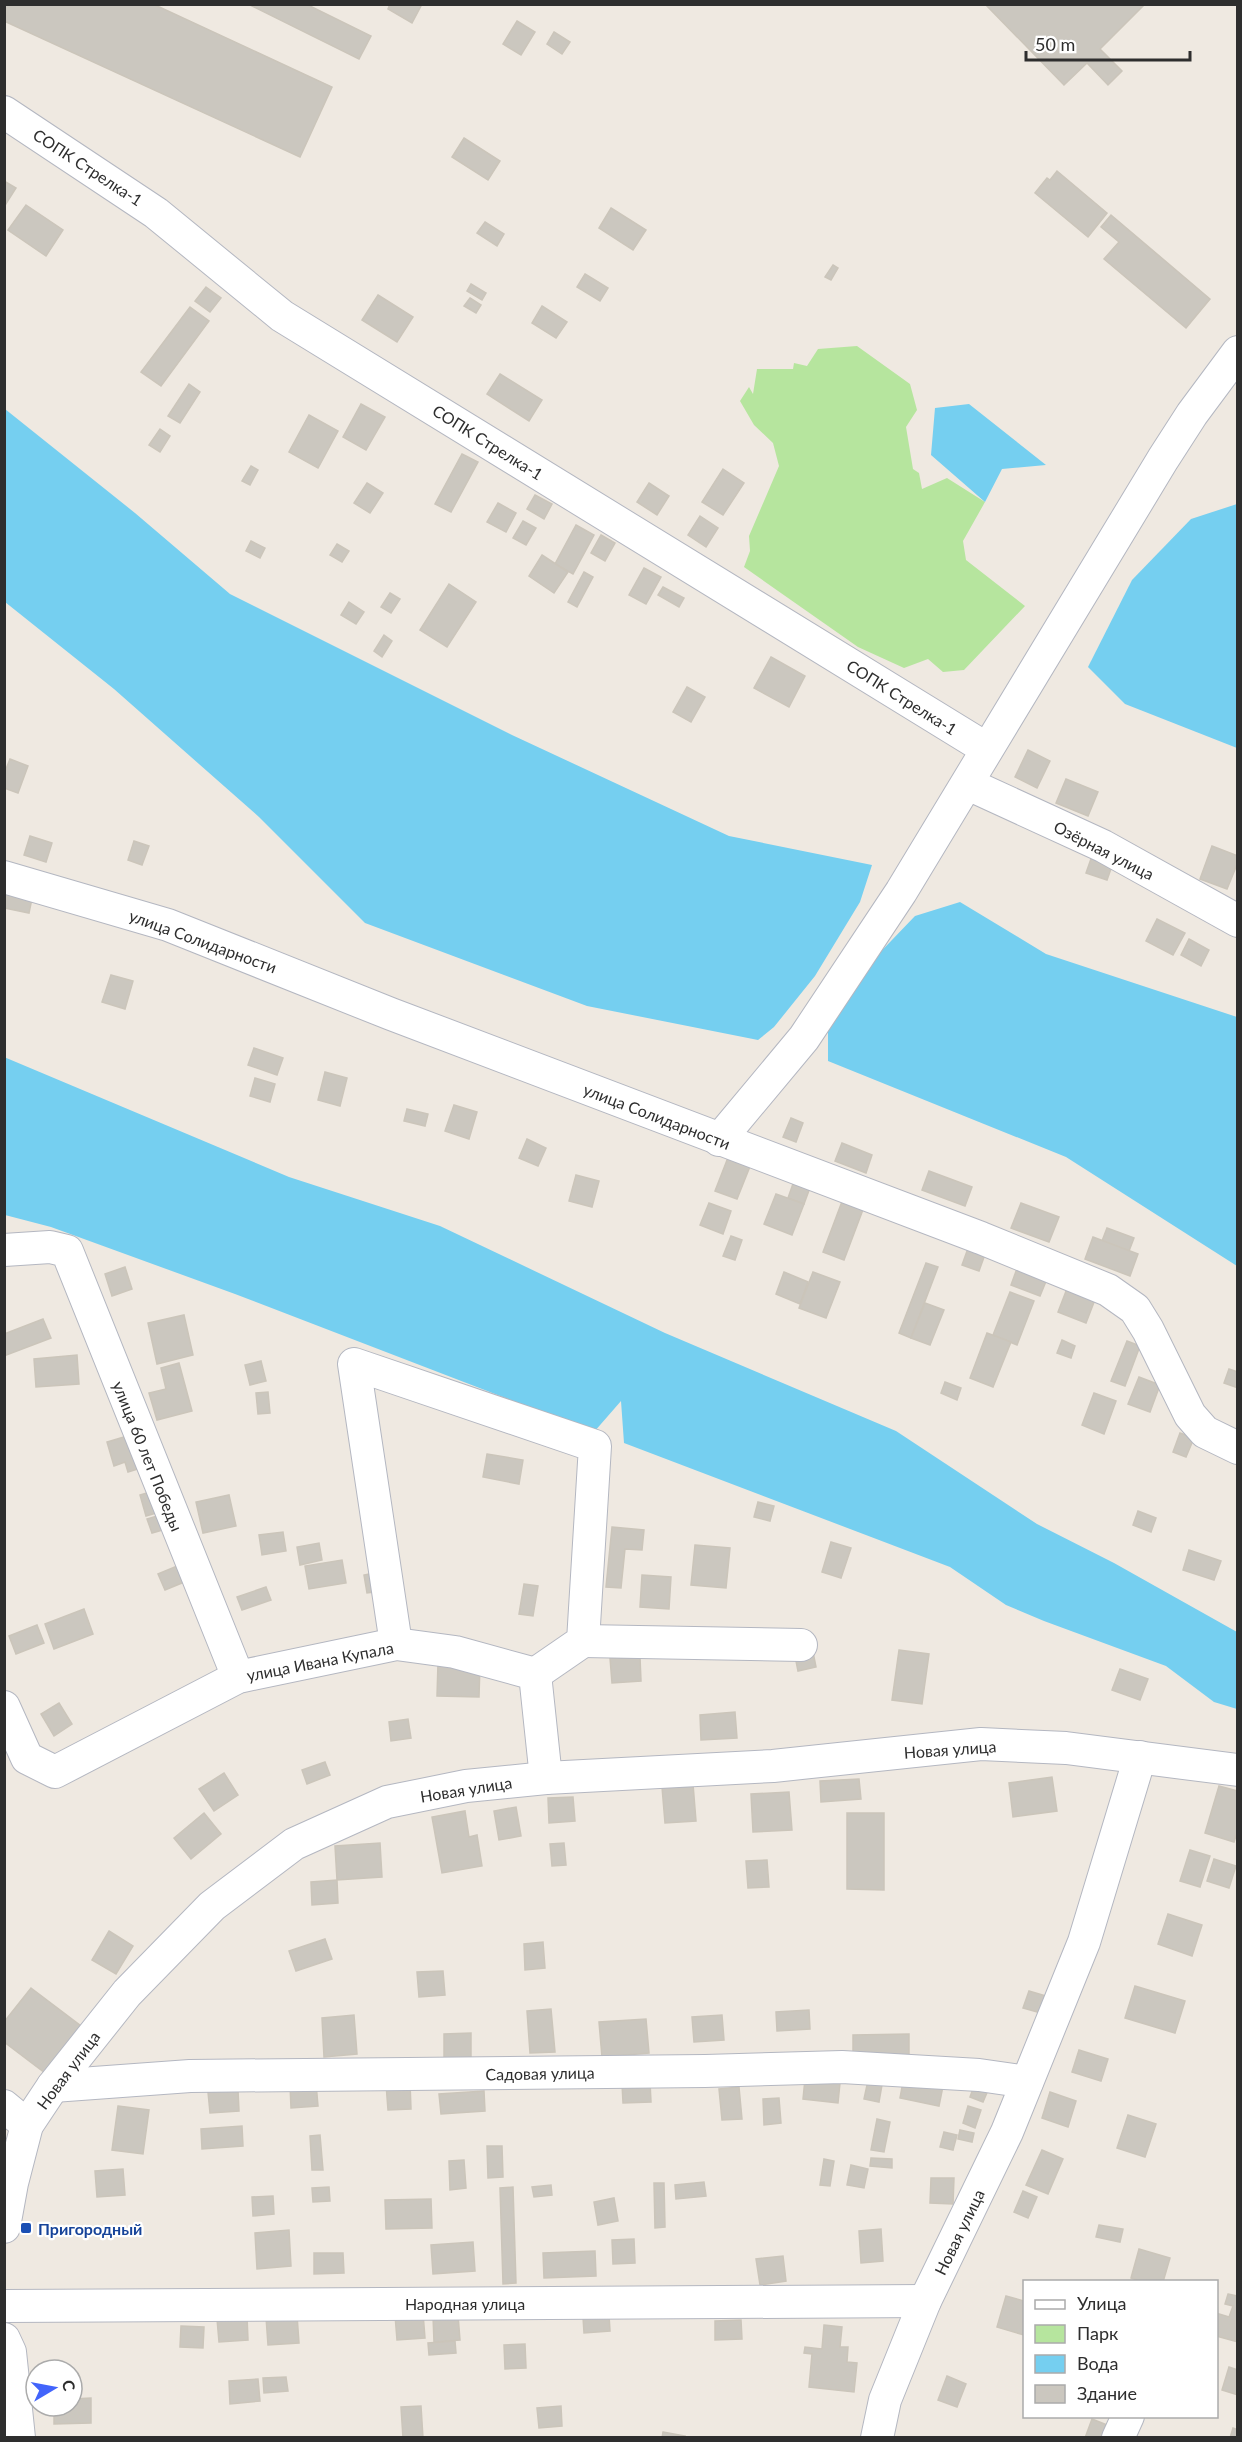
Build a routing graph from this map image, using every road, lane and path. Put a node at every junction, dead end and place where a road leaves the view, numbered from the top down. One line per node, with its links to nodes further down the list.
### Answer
1 (4, 112): 3 (street, СОПК Стрелка-1)
2 (1238, 352): 3 (street)
3 (987, 749): 4 (street)
4 (968, 784): 6 (street, Озёрная улица); 7 (street)
5 (4, 877): 7 (street, улица Солидарности)
6 (1238, 921)
7 (719, 1140): 9 (street, улица Солидарности)
8 (4, 1250): 14 (street, улица 60 лет Победы)
9 (1238, 1448)
10 (583, 1641): 11 (street); 12 (street); 13 (street)
11 (396, 1644): 13 (street, улица Ивана Купала); 14 (street, улица Ивана Купала)
12 (801, 1645)
13 (535, 1674): 18 (street)
14 (238, 1677): 15 (street, улица Ивана Купала)
15 (4, 1707)
16 (1140, 1757): 17 (street, Новая улица); 18 (street, Новая улица); 19 (street, Новая улица)
17 (1238, 1770)
18 (546, 1778): 20 (street, Новая улица)
19 (1027, 2082): 20 (street, Садовая улица); 23 (street, Новая улица)
20 (53, 2085): 21 (street, Новая улица)
21 (16, 2116): 22 (street, Новая улица)
22 (4, 2227)
23 (925, 2301): 24 (street, Народная улица); 28 (street, Новая улица)
24 (4, 2306)
25 (4, 2340): 27 (street)
26 (1127, 2418): 29 (street)
27 (20, 2438)
28 (877, 2438)
29 (1118, 2438)

